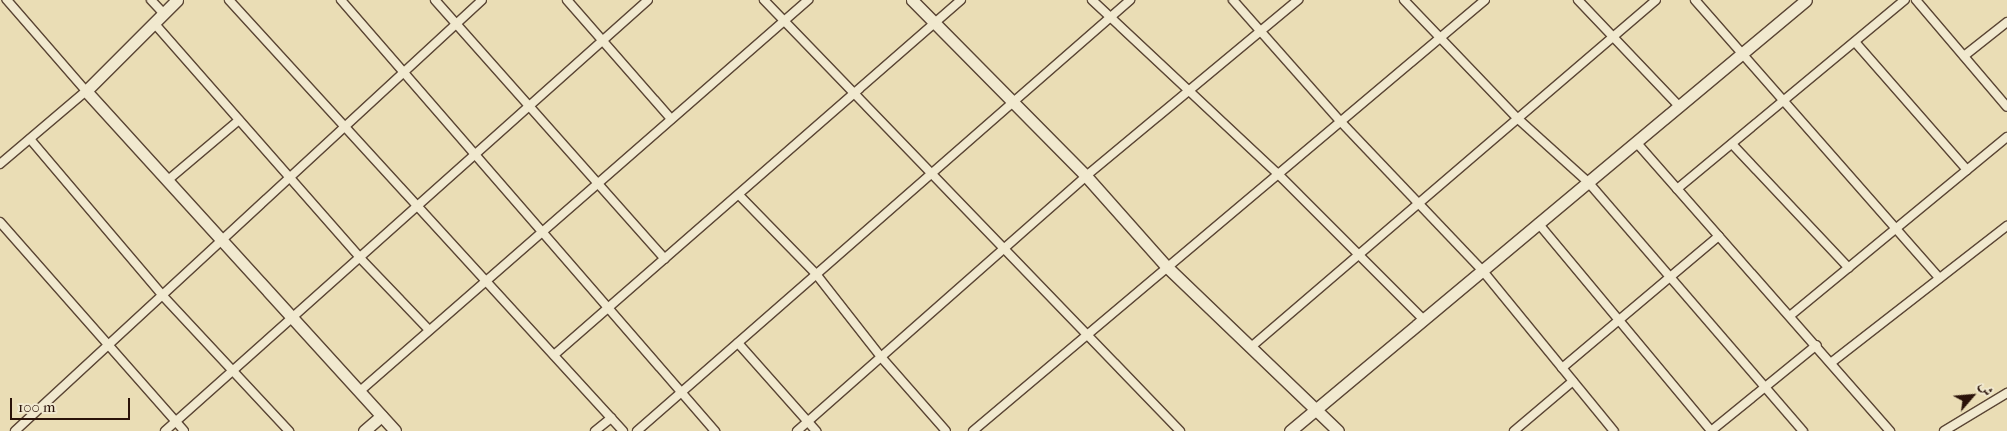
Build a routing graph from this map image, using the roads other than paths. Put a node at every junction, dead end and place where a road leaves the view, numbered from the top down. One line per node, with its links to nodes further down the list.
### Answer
1 (7, 0): 41 (street)
2 (151, 0): 26 (street)
3 (177, 0): 26 (street)
4 (229, 0): 53 (street)
5 (342, 0): 40 (street)
6 (435, 0): 31 (street)
7 (482, 0): 31 (street)
8 (567, 0): 36 (street)
9 (648, 0): 36 (street)
10 (764, 0): 28 (street)
11 (808, 0): 28 (street)
12 (912, 0): 32 (street)
13 (961, 0): 32 (street)
14 (1092, 0): 27 (street)
15 (1130, 0): 27 (street)
16 (1233, 0): 33 (street)
17 (1298, 0): 33 (street)
18 (1404, 0): 35 (street)
19 (1485, 0): 35 (street)
20 (1578, 0): 34 (street)
21 (1656, 0): 34 (street)
22 (1695, 0): 38 (street)
23 (1806, 0): 38 (street)
24 (1905, 0): 37 (street)
25 (1916, 0): 39 (street)
26 (163, 13): 30 (street)
27 (1110, 18): 42 (street); 44 (street)
28 (784, 21): 43 (street); 50 (street)
29 (2007, 22): 39 (street)
30 (154, 23): 41 (street); 51 (street)
31 (456, 24): 40 (street); 46 (street)
32 (935, 24): 43 (street); 44 (street)
33 (1262, 30): 42 (street); 52 (street)
34 (1613, 36): 47 (street); 49 (street)
35 (1440, 38): 49 (street); 52 (street)
36 (603, 41): 46 (street); 50 (street)
37 (1855, 42): 45 (street); 60 (street)
38 (1741, 54): 45 (street); 47 (street)
39 (1964, 56): 48 (street)
40 (405, 72): 53 (street); 58 (street)
41 (86, 91): 55 (street); 65 (street)
42 (1189, 91): 62 (street); 63 (street)
43 (855, 94): 61 (street); 69 (street)
44 (1013, 102): 61 (street); 63 (street)
45 (1783, 102): 57 (street); 75 (street)
46 (530, 106): 58 (street); 67 (street)
47 (1679, 106): 56 (street)
48 (2007, 107)
49 (1517, 118): 66 (street); 70 (street)
50 (671, 119): 67 (street)
51 (239, 120): 64 (street); 65 (street)
52 (1340, 121): 62 (street); 70 (street)
53 (345, 127): 64 (street); 71 (street)
54 (2007, 137): 60 (street)
55 (30, 139): 59 (street); 90 (street)
56 (1636, 142): 66 (street); 68 (street)
57 (1732, 144): 68 (street); 84 (street)
58 (476, 155): 71 (street); 76 (street)
59 (0, 164)
60 (1967, 170): 75 (street)
61 (931, 173): 79 (street); 86 (street)
62 (1277, 173): 80 (street); 83 (street)
63 (1086, 176): 79 (street); 83 (street)
64 (290, 179): 78 (street); 81 (street)
65 (168, 180): 78 (street)
66 (1588, 182): 73 (street); 87 (street)
67 (597, 184): 76 (street); 82 (street)
68 (1677, 188): 77 (street)
69 (739, 195): 82 (street); 86 (street)
70 (1418, 202): 80 (street); 85 (street)
71 (418, 207): 81 (street); 89 (street)
72 (0, 222): 100 (street)
73 (1538, 224): 85 (street); 95 (street)
74 (2007, 226): 88 (street)
75 (1894, 230): 84 (street); 88 (street)
76 (543, 232): 89 (street); 91 (street)
77 (1719, 236): 87 (street); 92 (street)
78 (223, 241): 90 (street); 93 (street)
79 (1004, 249): 97 (street); 103 (street)
80 (1359, 253): 94 (street); 101 (street)
81 (361, 259): 93 (street); 96 (street)
82 (665, 259): 91 (street)
83 (1166, 266): 97 (street); 101 (street)
84 (1849, 268): 92 (street)
85 (1482, 270): 94 (street); 105 (street)
86 (816, 274): 98 (street); 103 (street)
87 (1671, 278): 95 (street); 108 (street)
88 (1939, 278): 104 (street)
89 (486, 281): 96 (street); 102 (street)
90 (162, 296): 100 (street); 106 (street)
91 (609, 307): 102 (street); 110 (street)
92 (1790, 316): 99 (street)
93 (294, 319): 106 (street); 109 (street)
94 (1424, 319): 112 (street)
95 (1617, 322): 105 (street); 136 (street)
96 (429, 330): 109 (street)
97 (1088, 336): 130 (street); 131 (street)
98 (738, 343): 110 (street); 115 (street)
99 (1817, 345): 104 (street); 108 (street)
100 (108, 346): 116 (street); 117 (street)
101 (1251, 347): 112 (street)
102 (554, 355): 114 (street)
103 (880, 357): 115 (street); 129 (street)
104 (1832, 362): 138 (street)
105 (1562, 368): 107 (street)
106 (234, 372): 116 (street); 120 (street)
107 (1573, 382): 134 (street); 135 (street)
108 (1765, 387): 136 (street); 137 (street)
109 (360, 391): 113 (street)
110 (681, 392): 125 (street); 126 (street)
111 (2007, 393): 139 (street)
112 (1316, 409): 132 (street); 133 (street)
113 (381, 416): 121 (street); 122 (street)
114 (611, 418): 123 (street); 124 (street)
115 (807, 421): 127 (street); 128 (street)
116 (175, 422): 118 (street); 119 (street)
117 (15, 431)
118 (165, 431)
119 (184, 431)
120 (289, 431)
121 (364, 431)
122 (395, 431)
123 (595, 431)
124 (623, 431)
125 (637, 431)
126 (715, 431)
127 (796, 431)
128 (816, 431)
129 (946, 431)
130 (973, 431)
131 (1180, 431)
132 (1290, 431)
133 (1338, 431)
134 (1514, 431)
135 (1614, 431)
136 (1711, 431)
137 (1803, 431)
138 (1890, 431)
139 (1944, 431)

